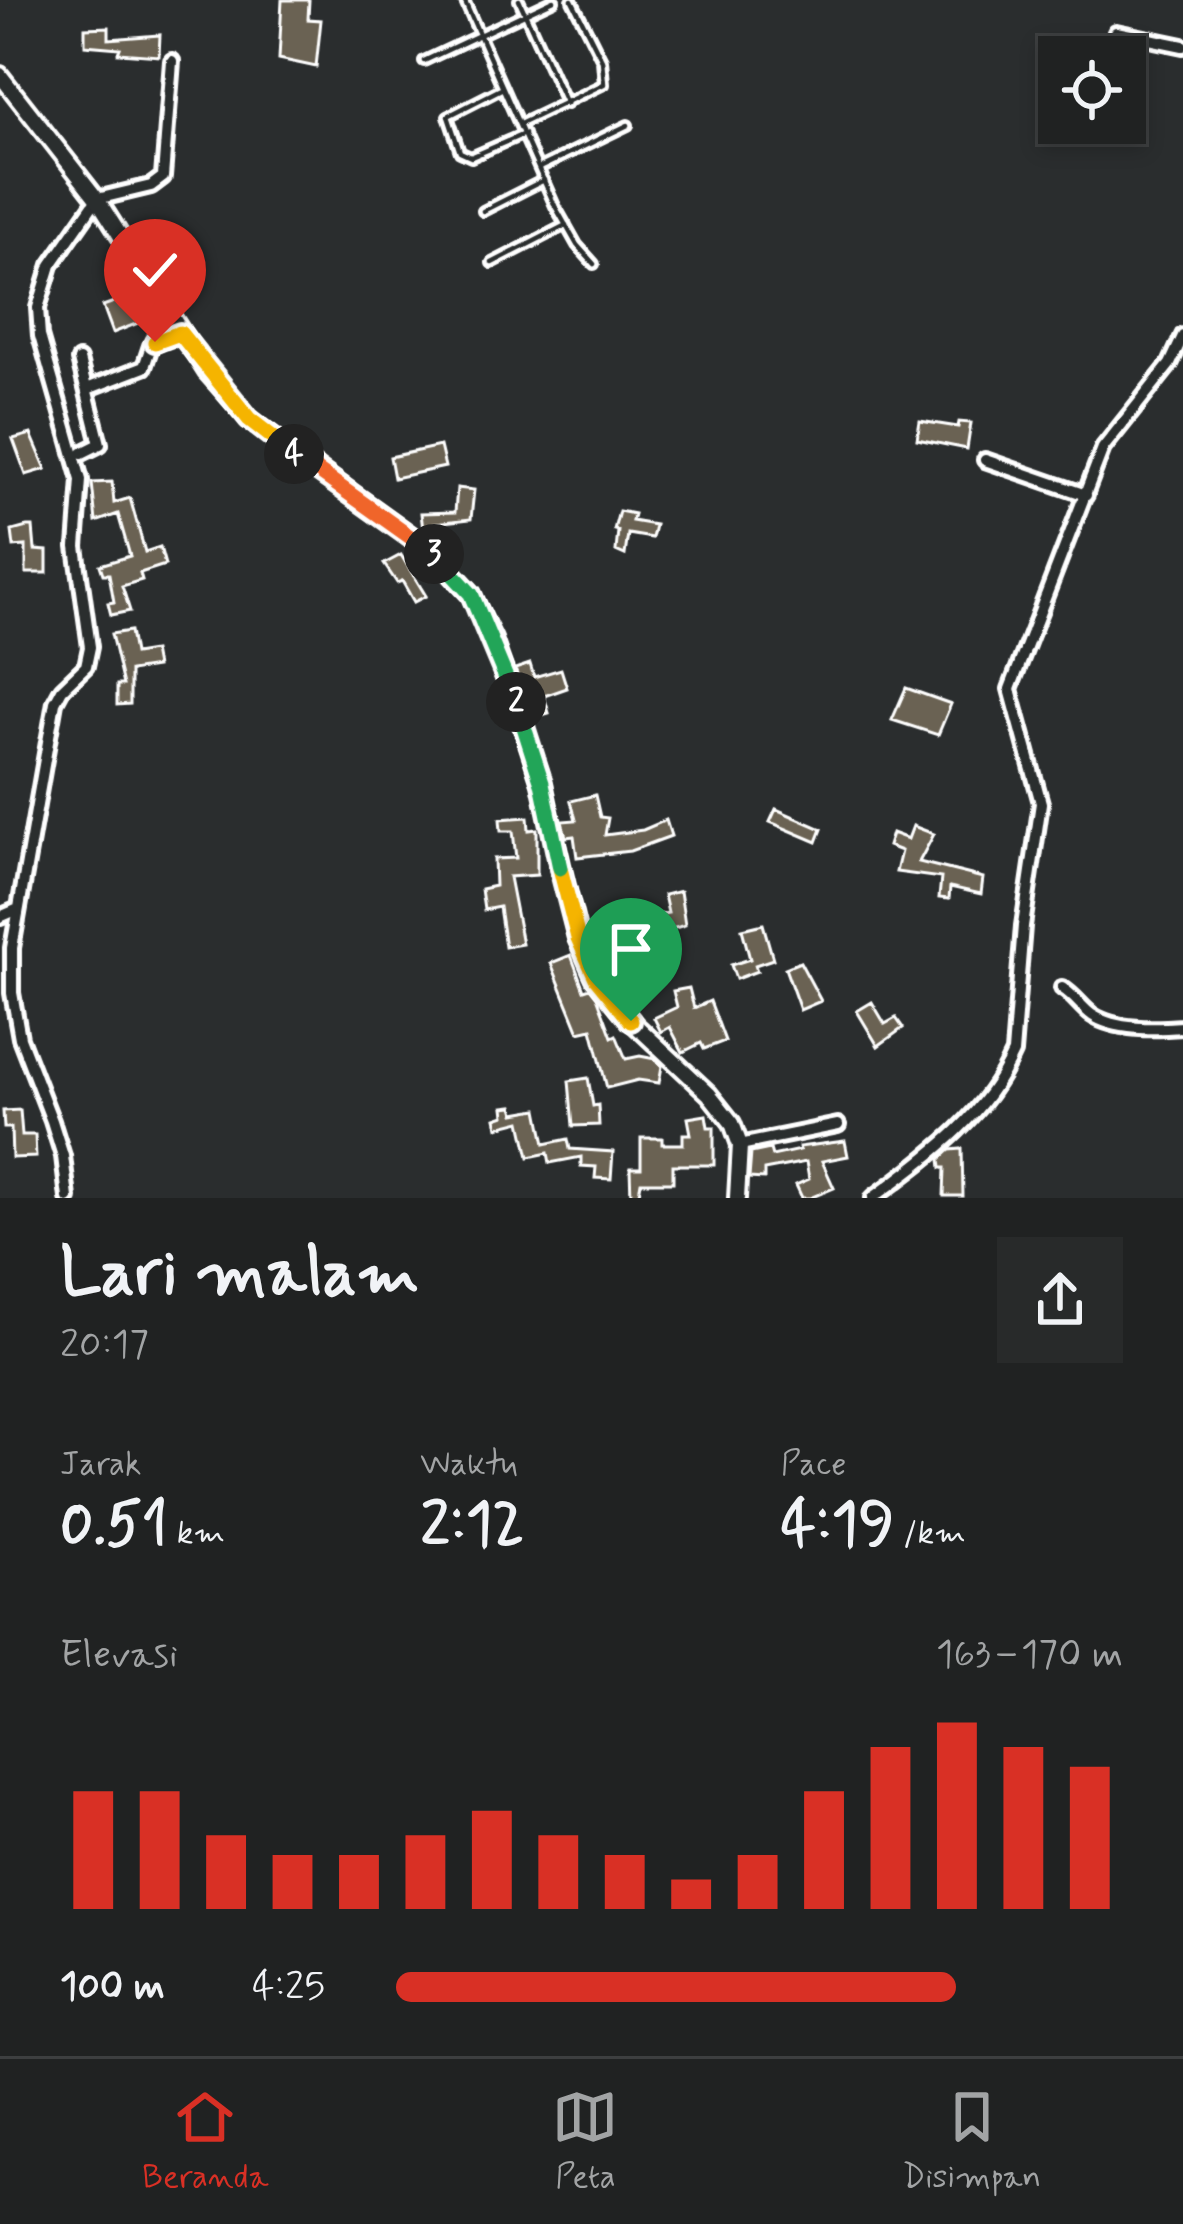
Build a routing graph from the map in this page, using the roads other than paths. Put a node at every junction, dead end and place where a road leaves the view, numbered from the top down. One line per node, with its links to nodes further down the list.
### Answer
1 (464, 0): 7 (lane)
2 (518, 0): 5 (lane)
3 (554, 0): 5 (lane)
4 (572, 0): 13 (lane)
5 (525, 15): 7 (lane); 13 (lane)
6 (1116, 32): 8 (street)
7 (479, 36): 9 (lane); 12 (lane)
8 (1183, 46)
9 (424, 61)
10 (172, 62): 19 (street)
11 (0, 75): 19 (main road)
12 (502, 88): 14 (lane); 16 (lane)
13 (566, 104): 14 (lane)
14 (520, 124): 16 (lane)
15 (628, 125): 17 (lane)
16 (524, 134): 17 (lane)
17 (540, 167): 18 (lane)
18 (544, 179): 20 (lane); 21 (lane)
19 (97, 199): 24 (main road); 31 (street)
20 (483, 212)
21 (566, 226): 22 (lane); 23 (lane)
22 (492, 263)
23 (594, 263)
24 (180, 333): 27 (street); 36 (main road)
25 (1183, 336): 30 (street)
26 (79, 360): 27 (street)
27 (87, 389): 28 (street)
28 (82, 452)
29 (985, 460): 30 (street)
30 (1086, 495): 39 (street)
31 (16, 910): 32 (street); 37 (street)
32 (0, 917)
33 (1062, 988): 34 (street)
34 (1183, 1027)
35 (838, 1125): 36 (street)
36 (740, 1145): 38 (main road)
37 (68, 1198)
38 (737, 1198)
39 (873, 1198)

